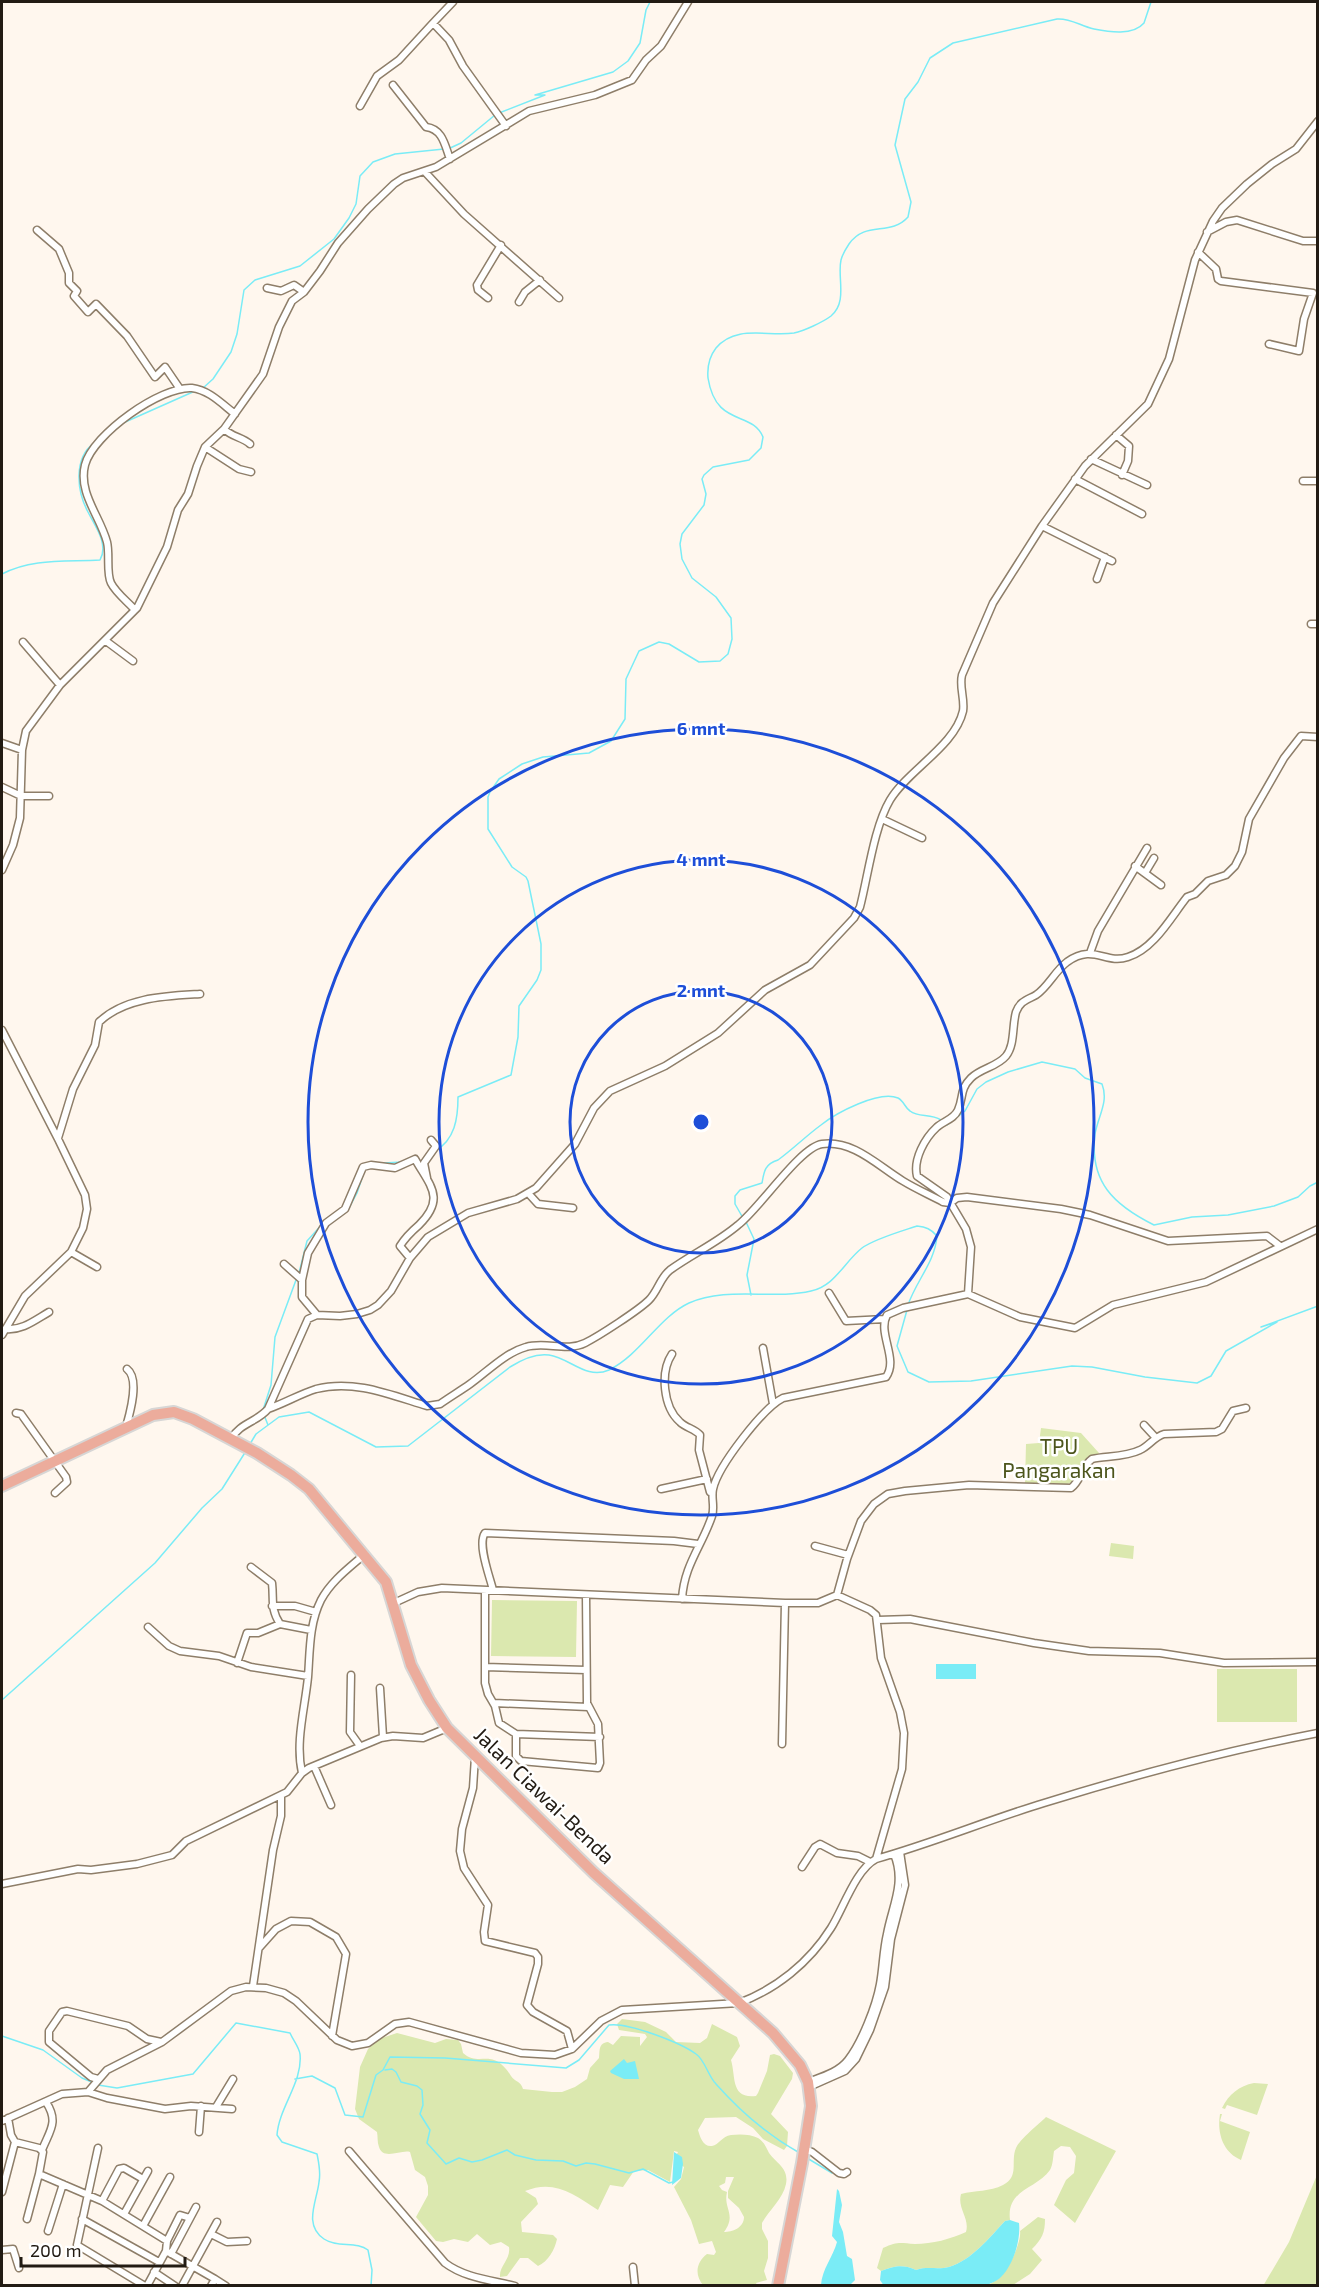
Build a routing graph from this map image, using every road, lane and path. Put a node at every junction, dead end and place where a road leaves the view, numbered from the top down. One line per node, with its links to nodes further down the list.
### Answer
1 (453, 2): 3 (street)
2 (688, 2): 7 (street)
3 (433, 23): 5 (street); 7 (street)
4 (393, 85): 8 (street)
5 (360, 106)
6 (1317, 121): 11 (street)
7 (506, 126): 8 (street)
8 (449, 156): 9 (street)
9 (425, 172): 13 (street); 17 (street)
10 (37, 230): 22 (street)
11 (1206, 233): 12 (street); 14 (street)
12 (1317, 241)
13 (501, 245): 15 (street); 18 (street)
14 (1198, 252): 21 (street); 25 (street)
15 (540, 280): 19 (street); 20 (street)
16 (267, 288): 17 (street)
17 (303, 292): 23 (street)
18 (488, 298)
19 (559, 298)
20 (519, 302)
21 (1269, 344)
22 (180, 389): 23 (street); 38 (street)
23 (235, 414): 24 (street)
24 (224, 429): 26 (street); 27 (street)
25 (1116, 435): 28 (street); 30 (street)
26 (250, 444)
27 (206, 447): 29 (street); 38 (street)
28 (1092, 459): 30 (street); 31 (street)
29 (251, 472)
30 (1122, 474): 34 (street)
31 (1075, 479): 35 (street); 36 (street)
32 (1303, 481): 33 (street)
33 (1317, 481)
34 (1147, 485)
35 (1142, 514)
36 (1042, 526): 37 (street); 49 (street)
37 (1097, 579)
38 (135, 610): 39 (street)
39 (106, 640): 41 (street); 42 (street)
40 (23, 642): 42 (street)
41 (133, 661)
42 (60, 685): 45 (street)
43 (1317, 737): 57 (street)
44 (2, 742): 45 (street)
45 (22, 750): 47 (street)
46 (2, 787): 47 (street)
47 (21, 796): 48 (street); 54 (street)
48 (49, 796)
49 (882, 819): 50 (street); 65 (street)
50 (922, 838)
51 (1147, 848): 53 (street)
52 (1154, 858): 55 (street)
53 (1135, 866): 55 (street); 57 (street)
54 (2, 870)
55 (1145, 873): 56 (street)
56 (1161, 885)
57 (1090, 953): 66 (street)
58 (200, 994): 62 (street)
59 (2, 1030): 60 (street)
60 (7, 1041): 61 (street); 62 (street)
61 (2, 1050)
62 (57, 1138): 70 (street)
63 (431, 1140): 64 (street)
64 (427, 1178): 71 (street); 74 (street)
65 (528, 1193): 67 (street); 71 (street)
66 (950, 1203): 69 (street); 76 (street); 86 (street)
67 (573, 1208)
68 (1317, 1229): 69 (street)
69 (1280, 1246): 76 (street)
70 (71, 1252): 73 (street); 80 (street)
71 (410, 1258): 78 (street)
72 (284, 1264): 74 (street)
73 (97, 1267)
74 (299, 1279): 78 (street)
75 (830, 1293): 79 (street)
76 (968, 1294): 79 (street)
77 (49, 1312): 80 (street)
78 (317, 1315): 86 (street)
79 (885, 1319): 84 (street)
80 (3, 1332)
81 (763, 1347): 84 (street)
82 (672, 1354): 93 (street)
83 (127, 1369): 89 (street)
84 (773, 1404): 97 (street)
85 (1246, 1408): 90 (street)
86 (268, 1409): 91 (street)
87 (16, 1413): 92 (street)
88 (1144, 1425): 90 (street)
89 (126, 1427): 91 (highway, Jalan Ciawai-Benda); 92 (highway, Jalan Ciawai-Benda)
90 (1156, 1438): 101 (street)
91 (232, 1440): 100 (highway, Jalan Ciawai-Benda)
92 (55, 1461): 94 (highway, Jalan Ciawai-Benda); 96 (street)
93 (707, 1479): 95 (street); 97 (street)
94 (2, 1486)
95 (661, 1489)
96 (55, 1493)
97 (712, 1499): 98 (street)
98 (698, 1544): 103 (street); 106 (street)
99 (815, 1546): 101 (street)
100 (365, 1554): 107 (highway, Jalan Ciawai-Benda); 110 (street)
101 (848, 1555): 105 (street)
102 (251, 1568): 109 (street)
103 (489, 1590): 104 (street); 107 (street); 117 (street)
104 (586, 1595): 106 (street); 118 (street)
105 (837, 1595): 108 (street); 111 (street)
106 (682, 1599): 108 (street)
107 (394, 1603): 124 (highway, Jalan Ciawai-Benda)
108 (785, 1603): 129 (street)
109 (272, 1606): 110 (street); 112 (street)
110 (316, 1612): 114 (street)
111 (878, 1620): 115 (street); 137 (street)
112 (280, 1624): 114 (street); 116 (street)
113 (148, 1627): 116 (street)
114 (311, 1630): 120 (street)
115 (1317, 1662)
116 (237, 1663): 120 (street)
117 (485, 1667): 118 (street); 122 (street)
118 (586, 1670): 123 (street)
119 (351, 1675): 130 (street)
120 (308, 1676): 133 (street)
121 (380, 1688): 127 (street)
122 (494, 1703): 123 (street); 126 (street)
123 (588, 1707): 128 (street)
124 (447, 1728): 127 (street); 131 (highway, Jalan Ciawai-Benda)
125 (1317, 1733): 136 (street)
126 (516, 1734): 128 (street); 128 (street)
127 (383, 1737): 130 (street)
128 (600, 1737)
129 (782, 1744)
130 (360, 1746): 132 (street)
131 (475, 1757): 142 (highway, Jalan Ciawai-Benda); 145 (street)
132 (314, 1766): 133 (street); 135 (street)
133 (302, 1773): 134 (street)
134 (281, 1795): 139 (street); 140 (street)
135 (331, 1805)
136 (897, 1853): 137 (street); 148 (street)
137 (873, 1861): 138 (street); 142 (street)
138 (802, 1867)
139 (2, 1884)
140 (259, 1948): 141 (street); 143 (street)
141 (253, 1986): 143 (street); 144 (street)
142 (739, 2004): 145 (street); 148 (highway, Jalan Ciawai-Benda)
143 (333, 2036): 145 (street)
144 (162, 2042): 147 (street); 147 (street)
145 (572, 2049)
146 (233, 2079): 152 (street)
147 (98, 2080): 149 (street)
148 (809, 2084): 159 (highway, Jalan Ciawai-Benda)
149 (90, 2091): 150 (street); 151 (street)
150 (46, 2102): 154 (street); 158 (street)
151 (201, 2106): 152 (street); 155 (street)
152 (216, 2107): 153 (street)
153 (232, 2109)
154 (5, 2119): 156 (street)
155 (199, 2132)
156 (15, 2142): 158 (street); 167 (street)
157 (98, 2148): 168 (street)
158 (42, 2150): 163 (street)
159 (804, 2150): 162 (street); 195 (highway, Jalan Ciawai-Benda)
160 (349, 2151): 193 (street)
161 (148, 2171): 165 (street)
162 (846, 2172)
163 (39, 2174): 166 (street); 172 (street)
164 (170, 2177): 176 (street)
165 (144, 2179): 169 (street); 171 (street)
166 (63, 2184): 168 (street); 177 (street)
167 (2, 2192)
168 (88, 2194): 169 (street); 174 (street)
169 (102, 2201): 171 (street)
170 (196, 2207): 173 (street)
171 (124, 2214): 176 (street)
172 (27, 2218)
173 (190, 2218): 179 (street); 182 (street)
174 (82, 2219): 183 (street); 189 (street)
175 (217, 2222): 178 (street)
176 (143, 2226): 179 (street)
177 (48, 2231)
178 (211, 2234): 180 (street); 184 (street)
179 (167, 2241): 182 (street)
180 (247, 2241)
181 (2, 2250): 186 (street)
182 (168, 2252): 183 (street); 184 (street)
183 (159, 2262): 187 (street)
184 (193, 2266): 188 (street); 191 (street)
185 (633, 2267): 194 (street)
186 (19, 2268)
187 (154, 2272): 189 (street); 190 (street)
188 (213, 2282): 192 (street)
189 (146, 2286)
190 (175, 2286)
191 (182, 2286)
192 (226, 2286)
193 (515, 2286)
194 (635, 2286)
195 (778, 2286)

